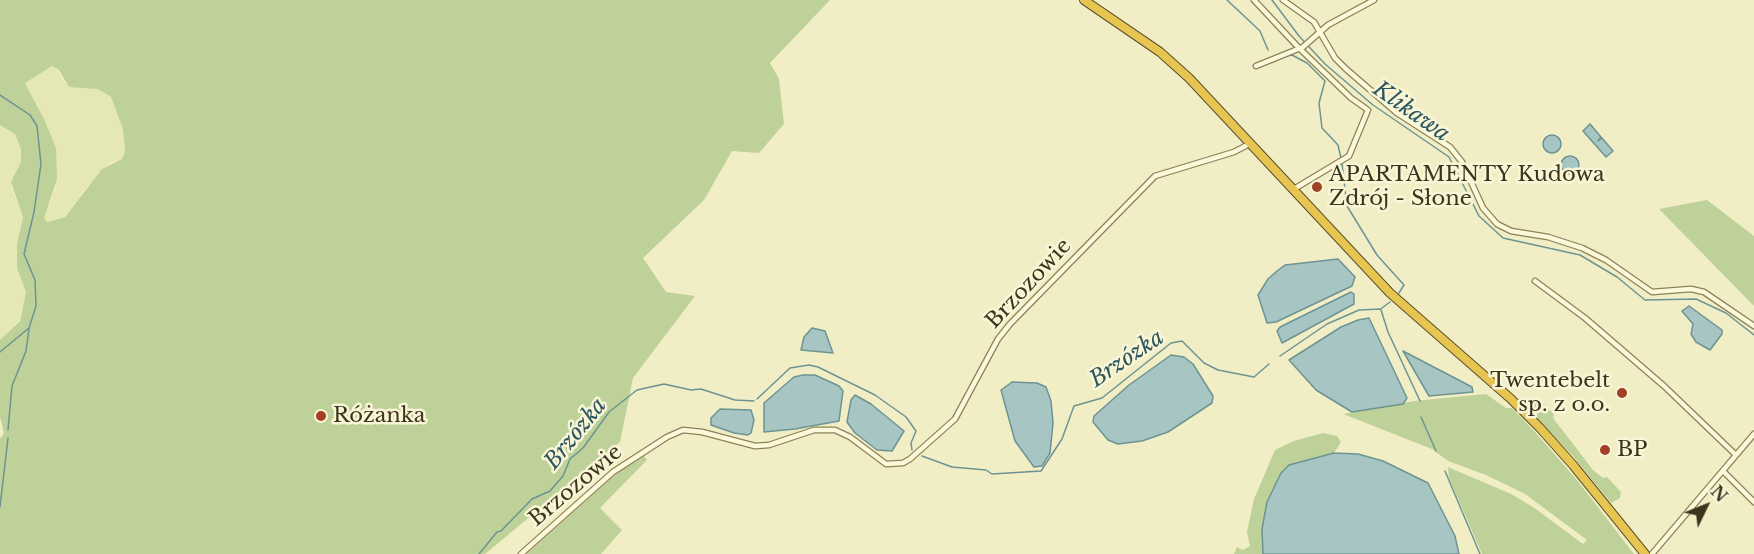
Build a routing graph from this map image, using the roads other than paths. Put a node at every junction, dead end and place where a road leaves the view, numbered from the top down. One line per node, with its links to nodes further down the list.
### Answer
1 (1084, 0): 8 (highway)
2 (1254, 0): 6 (street)
3 (1283, 0): 5 (street)
4 (1374, 0): 5 (street)
5 (1321, 31): 6 (street); 11 (street)
6 (1301, 47): 7 (street); 9 (street)
7 (1256, 66)
8 (1251, 143): 9 (highway); 16 (street, Brzozowie)
9 (1294, 189): 17 (highway)
10 (1535, 281): 13 (street)
11 (1754, 326)
12 (1754, 434): 13 (street)
13 (1736, 455): 14 (street)
14 (1723, 471): 15 (street); 18 (street)
15 (1754, 502)
16 (521, 554)
17 (1645, 554)
18 (1652, 554)

